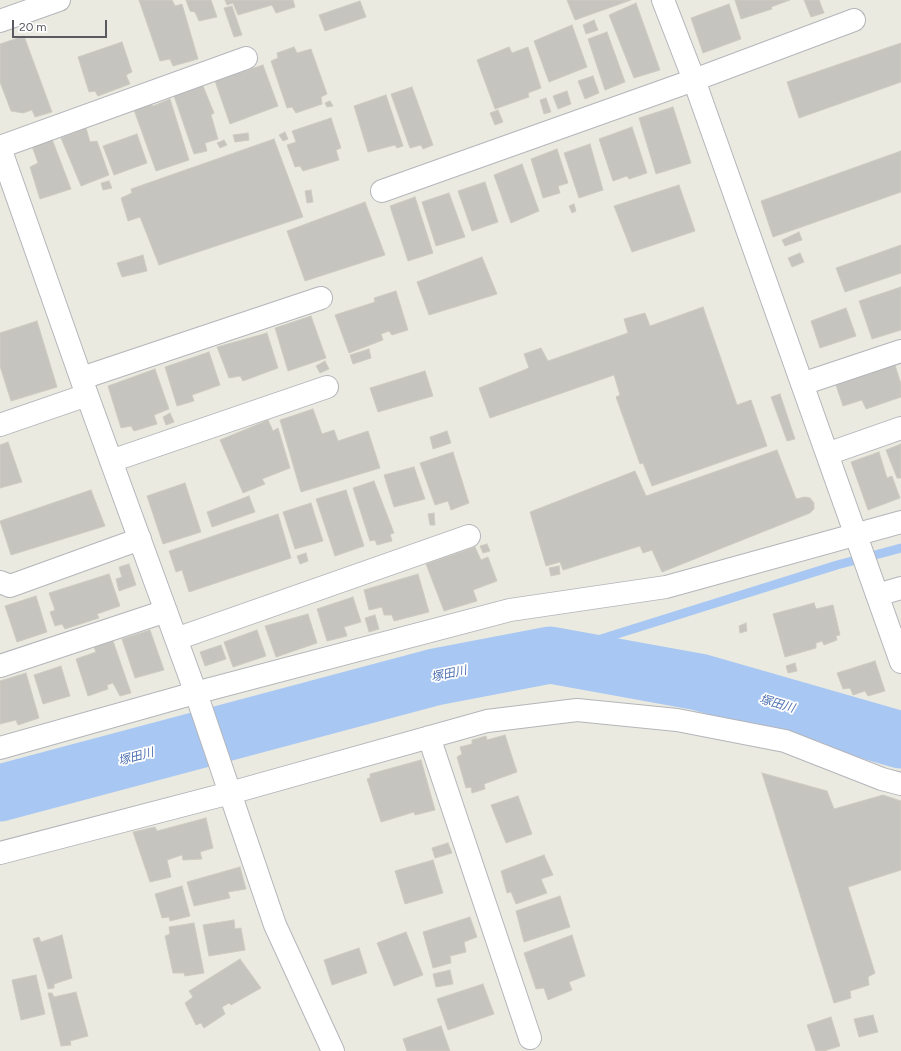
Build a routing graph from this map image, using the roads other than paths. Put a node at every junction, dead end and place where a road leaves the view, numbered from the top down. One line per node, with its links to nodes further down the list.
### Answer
1 (59, 0): 4 (street)
2 (663, 0): 6 (street)
3 (854, 20): 6 (street)
4 (0, 21)
5 (246, 58): 7 (street)
6 (694, 80): 8 (street); 11 (street)
7 (0, 147): 12 (street)
8 (382, 191)
9 (321, 298): 12 (street)
10 (901, 351): 11 (street)
11 (802, 384): 16 (street)
12 (85, 386): 14 (street); 17 (street)
13 (327, 387): 17 (street)
14 (0, 425)
15 (901, 428): 16 (street)
16 (827, 454): 19 (street)
17 (111, 461): 21 (street)
18 (901, 522): 19 (street)
19 (855, 534): 24 (street); 29 (street)
20 (469, 536): 26 (street)
21 (140, 539): 22 (street); 25 (street)
22 (0, 582)
23 (901, 588): 24 (street)
24 (877, 595): 27 (street)
25 (166, 610): 26 (street); 28 (street)
26 (176, 639): 29 (street)
27 (901, 662)
28 (0, 666)
29 (197, 696): 31 (street); 33 (street)
30 (429, 737): 32 (street); 33 (street); 35 (street)
31 (0, 748)
32 (901, 784)
33 (228, 787): 34 (street); 36 (street)
34 (0, 853)
35 (530, 1038)
36 (333, 1051)

